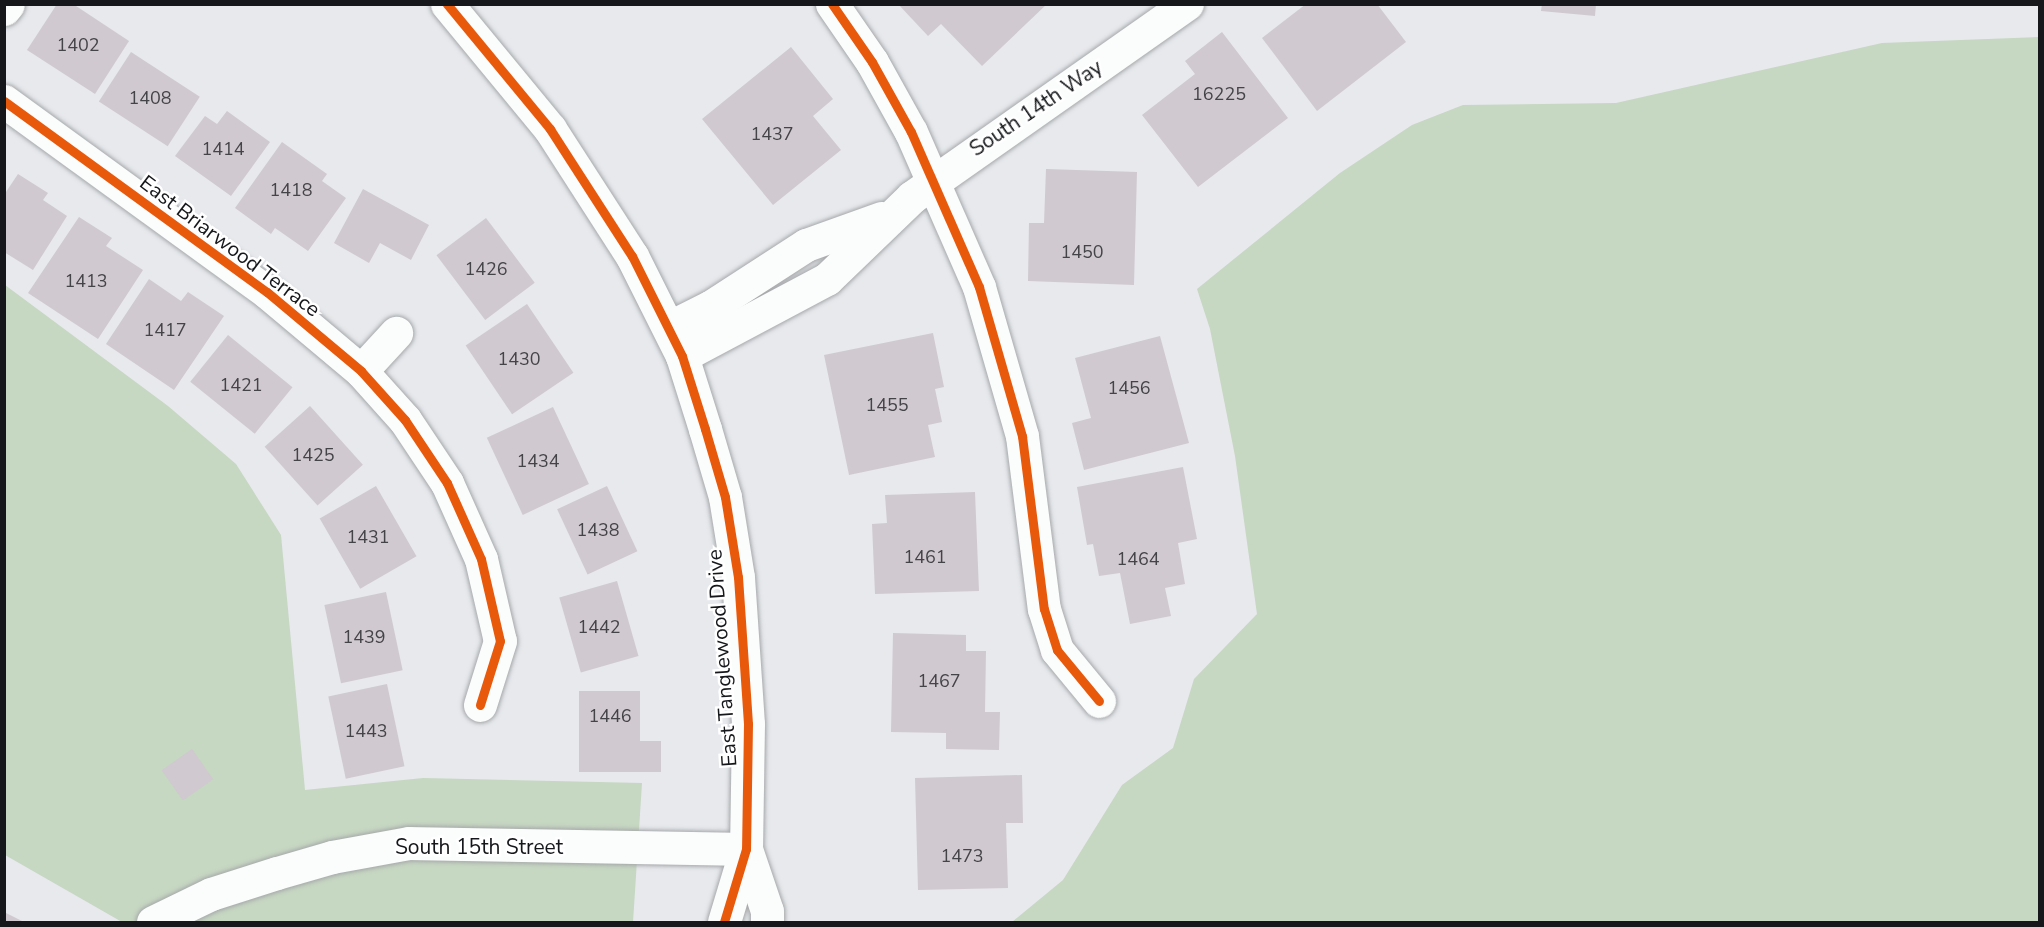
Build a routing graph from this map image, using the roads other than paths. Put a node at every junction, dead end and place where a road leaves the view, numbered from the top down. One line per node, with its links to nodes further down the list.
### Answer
1 (8, 4): 5 (street)
2 (447, 4): 12 (street, East Tanglewood Drive)
3 (832, 4): 7 (street)
4 (1187, 4): 7 (street, South 14th Way)
5 (4, 9)
6 (4, 101): 13 (street, East Briarwood Terrace)
7 (935, 180): 8 (street, South 14th Way); 14 (street)
8 (888, 215): 9 (street, South 14th Way); 10 (street, South 14th Way)
9 (779, 263): 10 (street); 12 (street, South 14th Way)
10 (799, 294): 12 (street, South 14th Way)
11 (396, 333): 13 (street)
12 (676, 341): 16 (street, East Tanglewood Drive)
13 (361, 371): 15 (street, East Briarwood Terrace)
14 (1099, 701)
15 (480, 705)
16 (746, 849): 17 (street, South 15th Street); 18 (street); 19 (street)
17 (153, 922)
18 (724, 922)
19 (767, 922)

